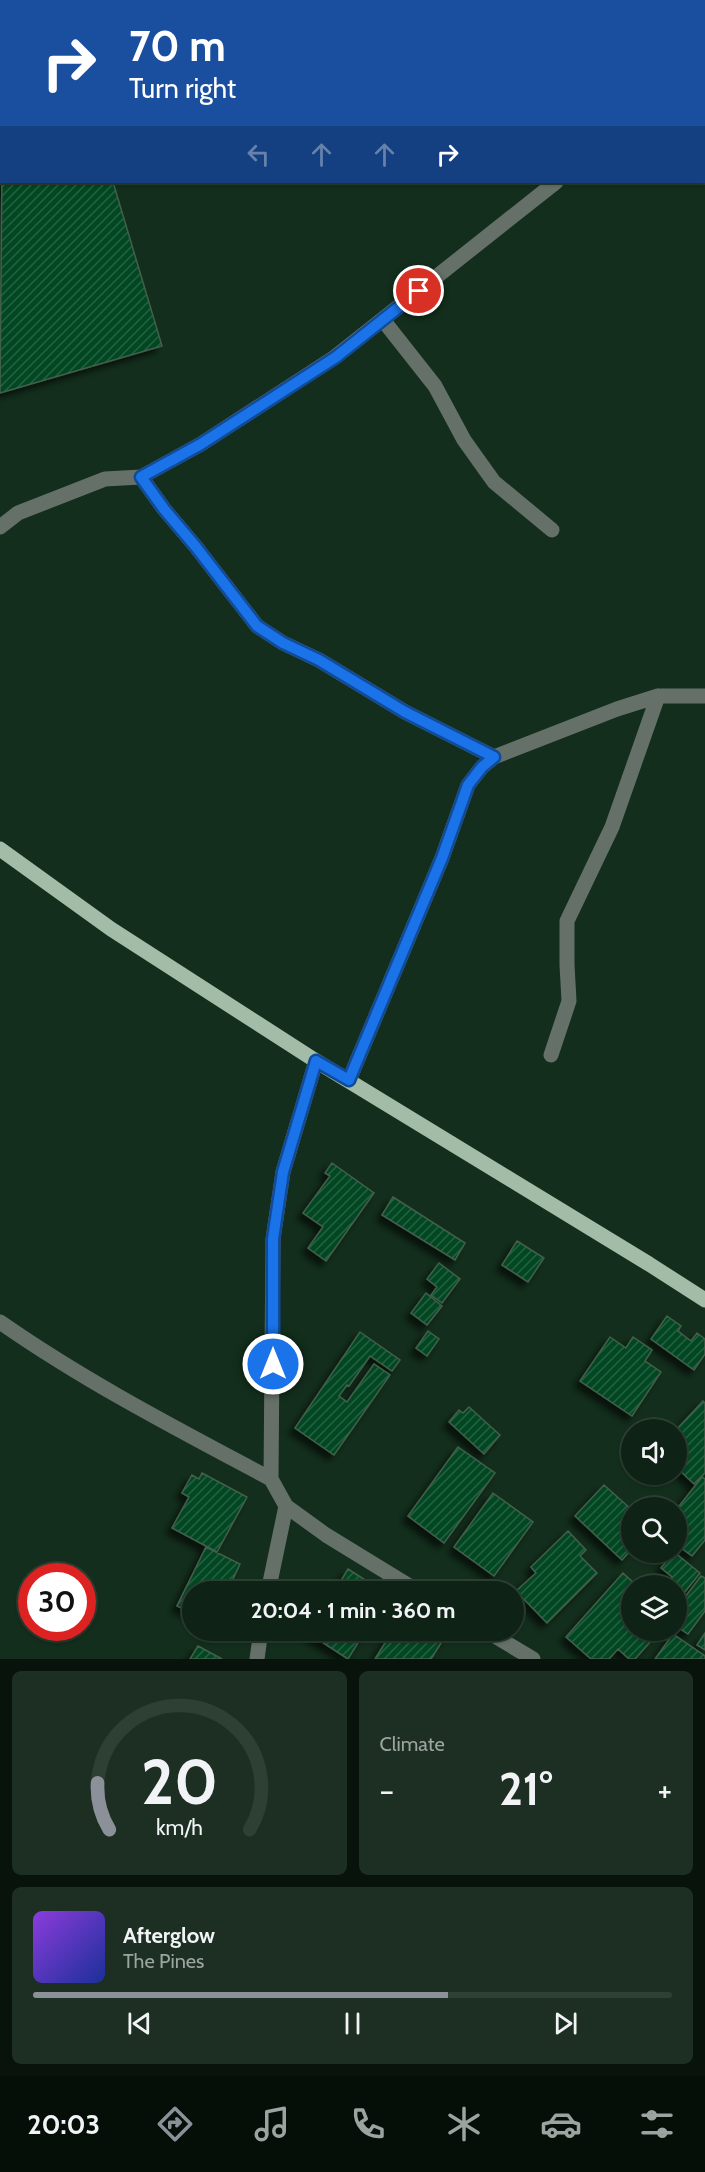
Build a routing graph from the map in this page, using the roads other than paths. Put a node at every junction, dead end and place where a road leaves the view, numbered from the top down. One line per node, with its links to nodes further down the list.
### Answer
1 (555, 183): 2 (street)
2 (383, 320): 3 (street); 5 (street)
3 (141, 477): 4 (street); 8 (street)
4 (0, 527)
5 (552, 530)
6 (658, 696): 7 (street); 8 (street); 10 (street)
7 (705, 696)
8 (494, 757): 12 (street)
9 (0, 849): 11 (main road)
10 (551, 1055)
11 (316, 1061): 12 (main road); 15 (street)
12 (349, 1080): 13 (main road)
13 (705, 1300)
14 (0, 1322): 15 (street)
15 (271, 1479): 16 (street)
16 (286, 1506): 17 (street); 18 (street)
17 (270, 1581)
18 (401, 1581)
19 (259, 1641): 21 (street)
20 (503, 1641): 22 (street)
21 (257, 1659)
22 (533, 1659)

